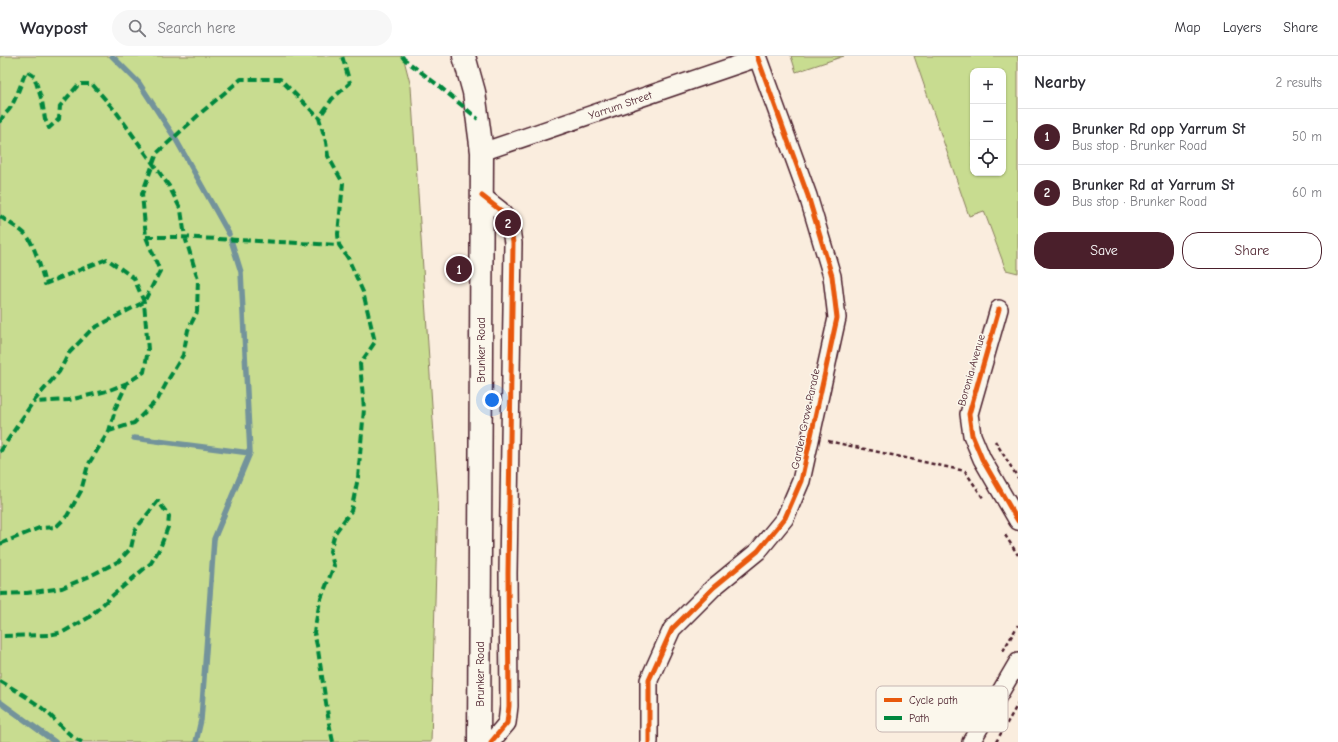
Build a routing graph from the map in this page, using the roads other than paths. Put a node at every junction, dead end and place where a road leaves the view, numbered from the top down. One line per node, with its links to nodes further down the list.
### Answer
1 (464, 56): 3 (main road, Brunker Road)
2 (757, 57): 3 (street, Yarrum Street); 12 (street, Garden Grove Parade)
3 (482, 152): 4 (main road, Brunker Road)
4 (482, 196): 10 (main road, Brunker Road); 11 (street)
5 (999, 309): 6 (street, Boronia Avenue)
6 (1018, 521)
7 (1018, 662): 8 (street)
8 (1004, 686)
9 (977, 732): 13 (street)
10 (479, 742)
11 (491, 742)
12 (649, 742)
13 (971, 742)

